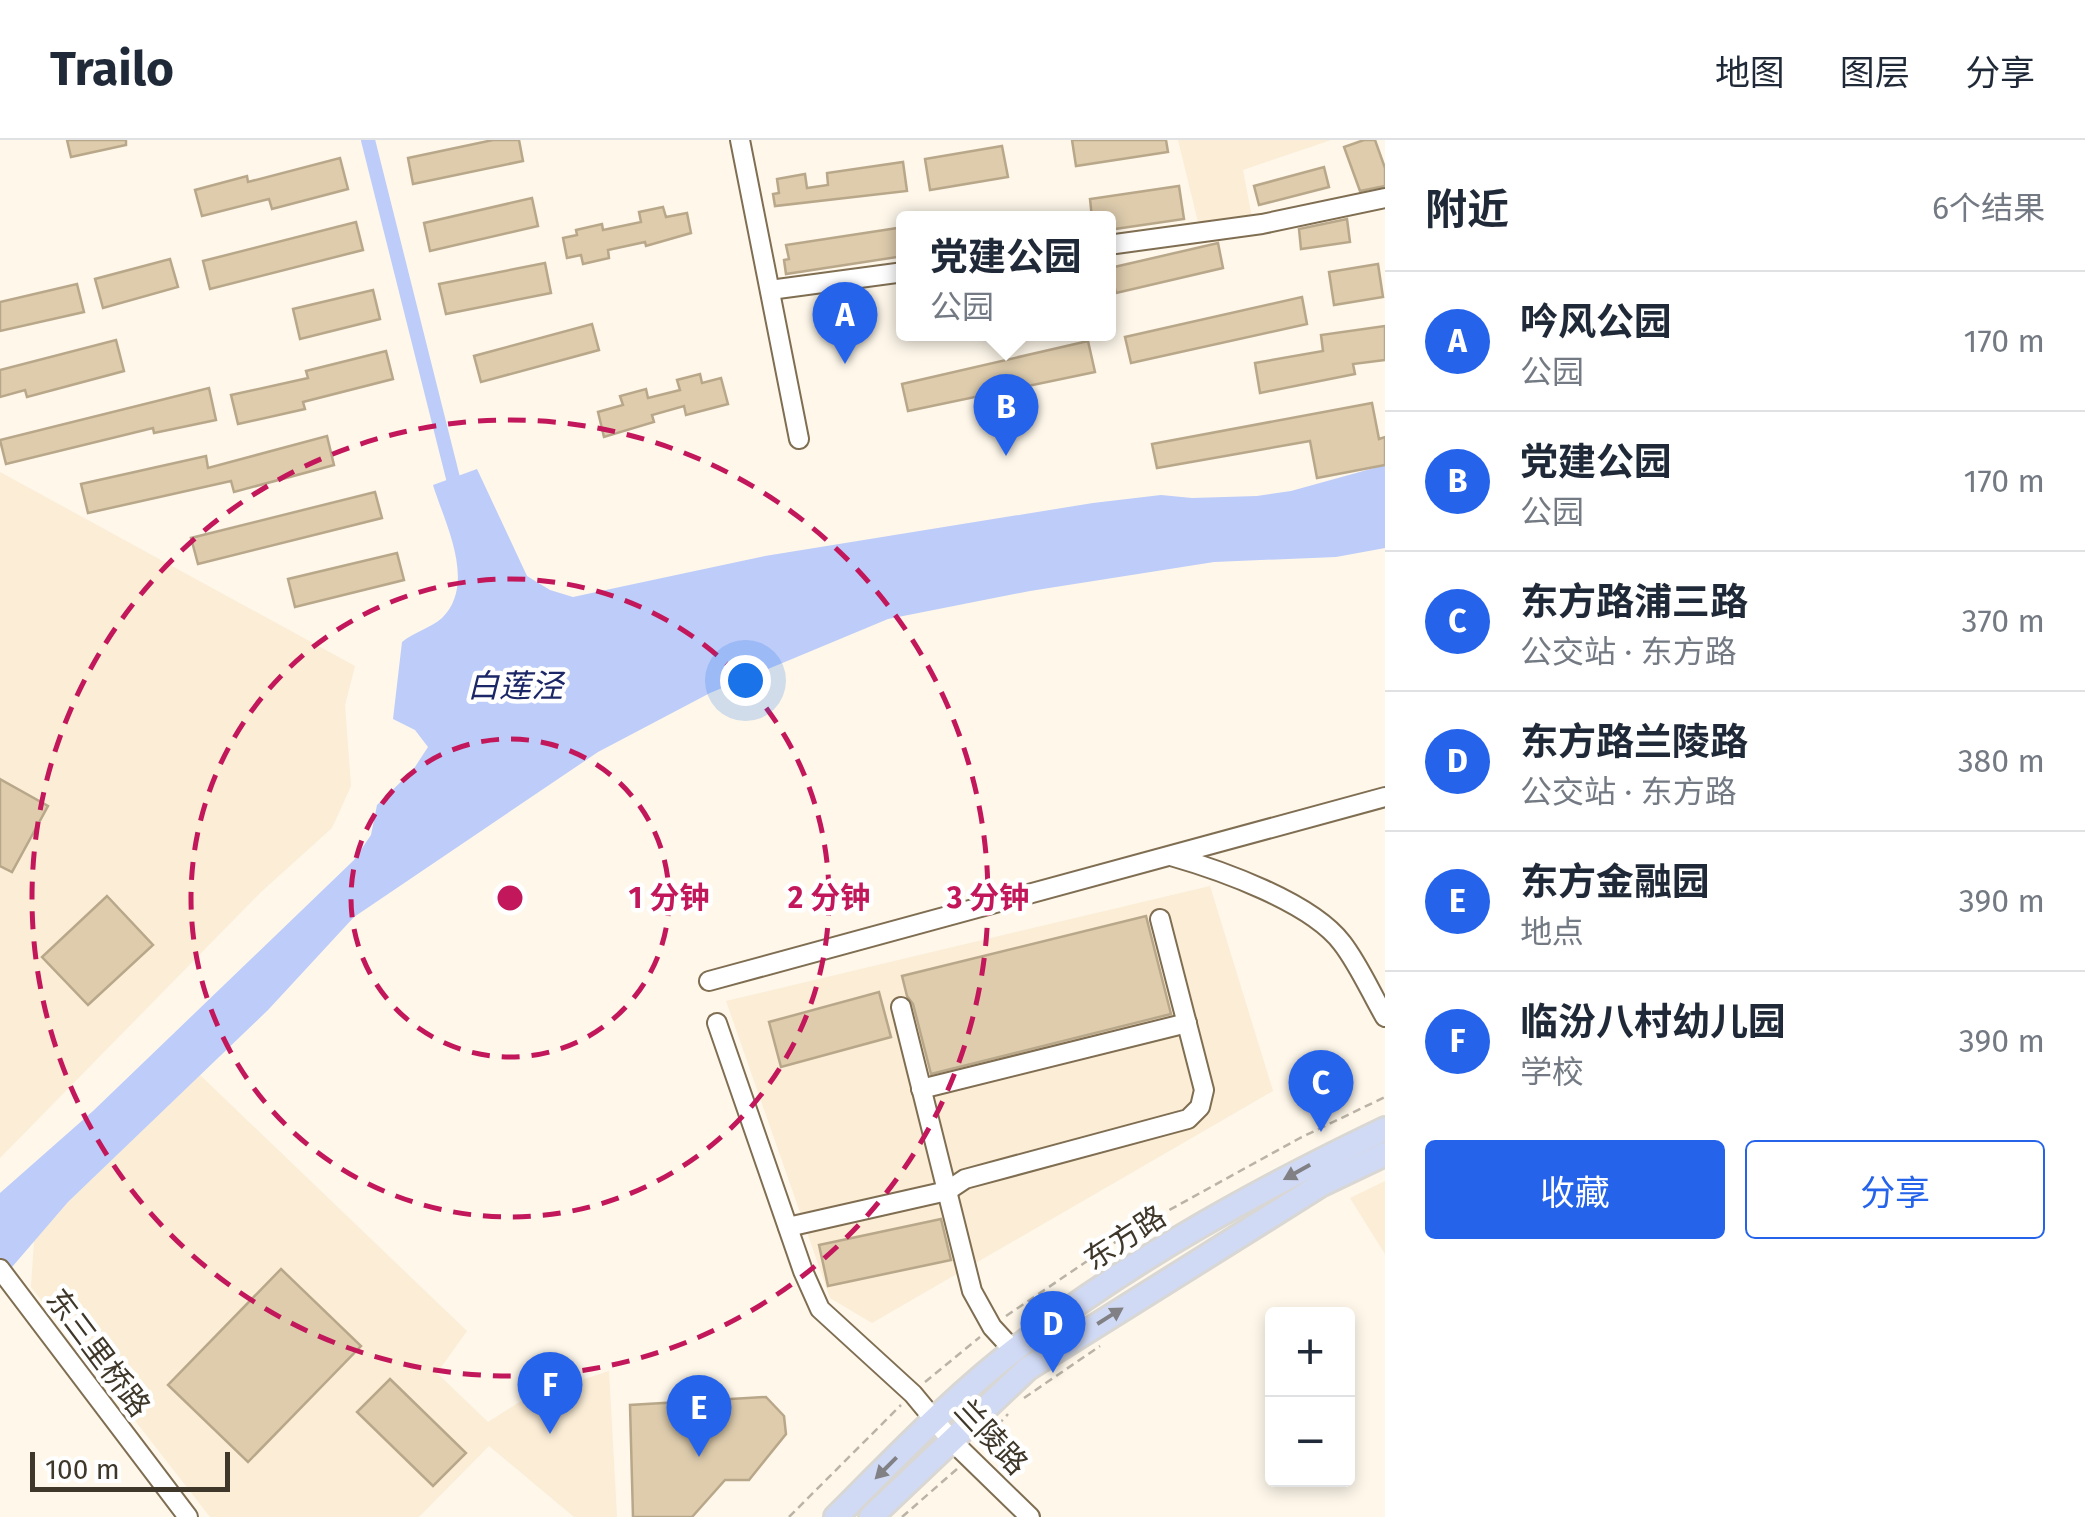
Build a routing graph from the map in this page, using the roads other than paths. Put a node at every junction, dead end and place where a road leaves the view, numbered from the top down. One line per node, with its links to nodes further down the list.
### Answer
1 (740, 140): 5 (street)
2 (1385, 198): 3 (street)
3 (1116, 243)
4 (896, 273): 5 (street)
5 (770, 290): 6 (street)
6 (799, 440)
7 (1385, 797): 8 (street)
8 (1169, 856): 10 (street); 12 (street)
9 (1160, 919): 14 (street)
10 (710, 982)
11 (901, 1006): 15 (street)
12 (1385, 1017)
13 (718, 1023): 19 (street, 兰陵路)
14 (1187, 1023): 15 (street); 18 (street)
15 (921, 1088): 18 (street)
16 (1385, 1129): 21 (main road, 东方路, one-way to 21)
17 (1385, 1154): 23 (main road, 东方路, one-way to 17)
18 (947, 1190): 19 (street); 21 (street)
19 (788, 1228): 22 (street, 兰陵路)
20 (5, 1276): 24 (street, 东三里桥路)
21 (1014, 1351): 22 (main road, 东方路)
22 (935, 1418): 23 (street, 兰陵路); 25 (main road, 东方路, one-way to 25)
23 (961, 1450): 26 (main road, 东方路); 27 (street, 兰陵路)
24 (188, 1517)
25 (836, 1517)
26 (871, 1517)
27 (1030, 1517)

